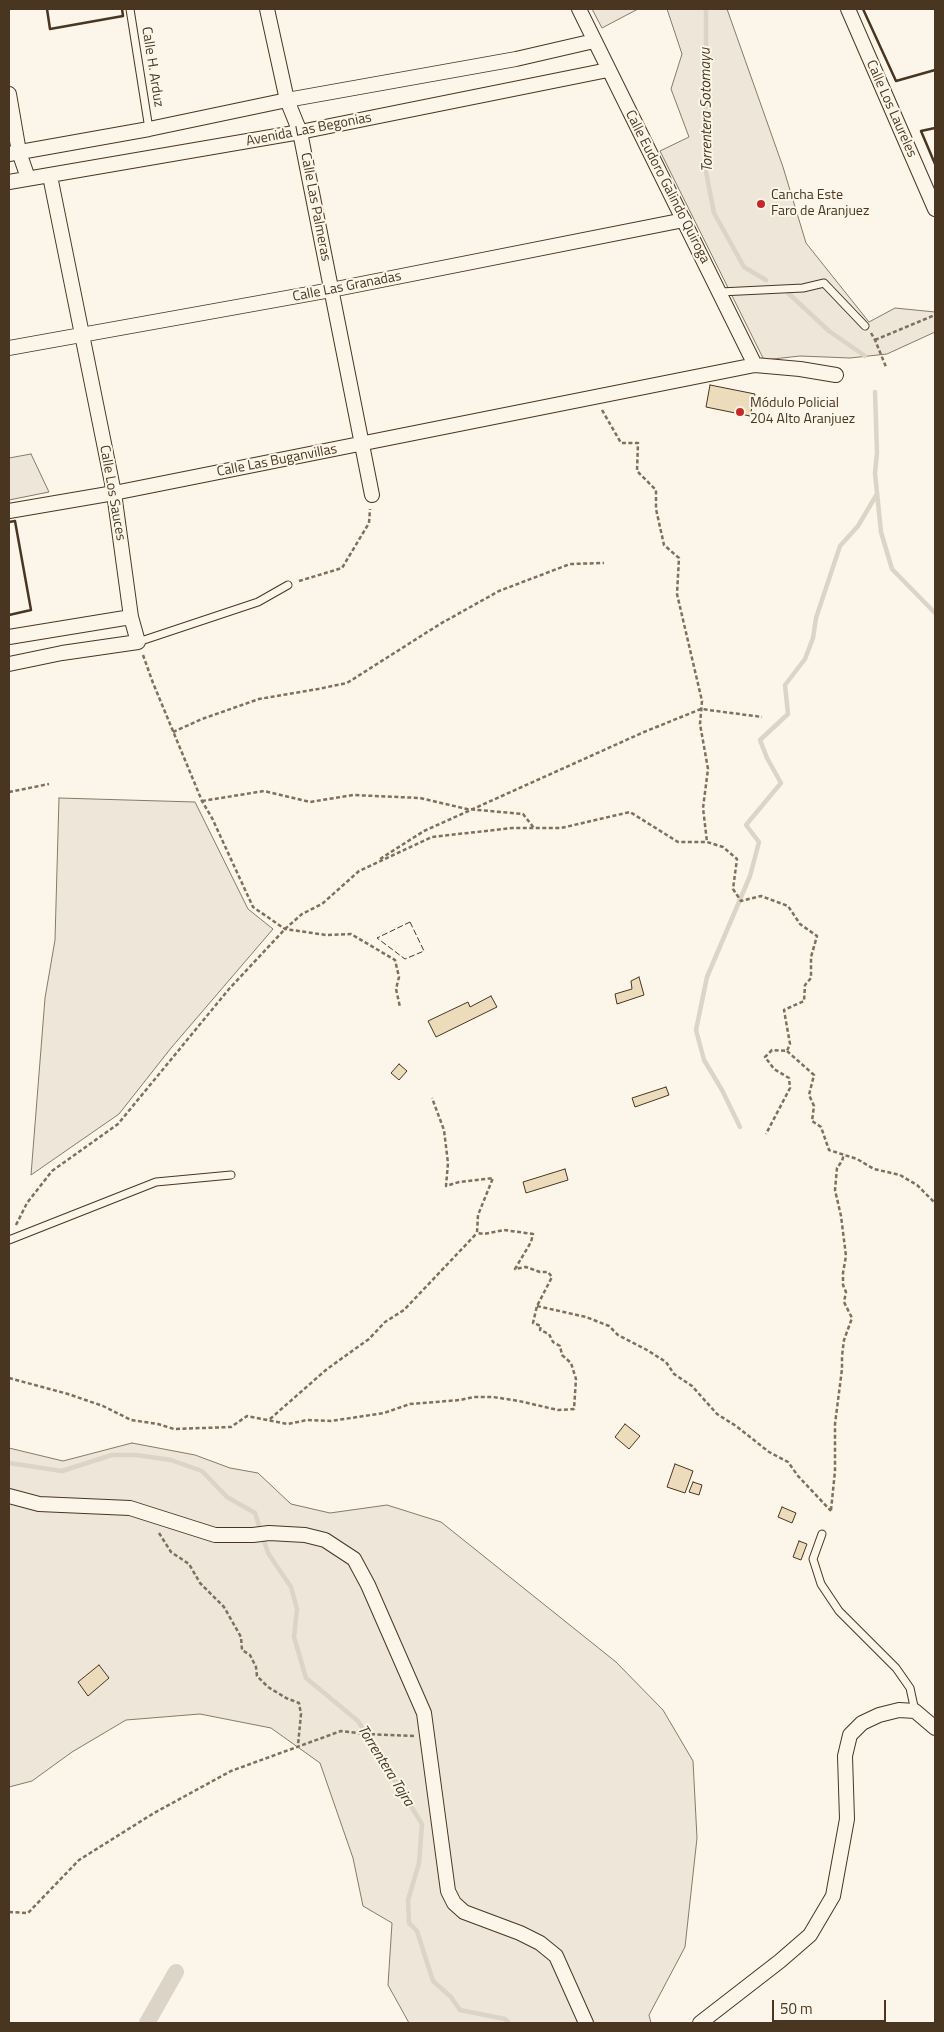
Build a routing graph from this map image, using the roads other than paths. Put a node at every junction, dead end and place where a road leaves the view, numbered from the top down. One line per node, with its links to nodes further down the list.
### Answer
1 (130, 9): 9 (lane, Calle H. Arduz)
2 (267, 9): 8 (street, Calle Las Palmeras)
3 (579, 9): 5 (street, Calle Eudoro Galindo Quiroga)
4 (848, 9): 15 (street, Calle Los Laureles)
5 (594, 41): 6 (street, Calle Eudoro Galindo Quiroga); 8 (street)
6 (608, 70): 10 (street, Avenida Las Begonias); 16 (street, Calle Eudoro Galindo Quiroga)
7 (9, 94): 11 (street)
8 (286, 100): 9 (street); 10 (street, Calle Las Palmeras)
9 (150, 130): 11 (street)
10 (300, 132): 12 (street, Avenida Las Begonias); 17 (street, Calle Las Palmeras)
11 (14, 153): 13 (street)
12 (50, 176): 13 (street, Avenida Las Begonias); 20 (street, Calle Los Sauces)
13 (28, 178): 14 (street, Avenida Las Begonias)
14 (9, 182)
15 (935, 209)
16 (684, 220): 17 (street, Calle Las Granadas); 18 (street, Calle Eudoro Galindo Quiroga)
17 (332, 290): 20 (street, Calle Las Granadas); 24 (street, Calle Las Palmeras)
18 (720, 292): 19 (lane); 22 (street, Calle Eudoro Galindo Quiroga)
19 (865, 326)
20 (82, 336): 21 (street, Calle Las Granadas); 25 (street, Calle Los Sauces)
21 (9, 348)
22 (755, 365): 23 (street, Calle Las Buganvillas); 24 (street, Calle Las Buganvillas)
23 (836, 375)
24 (361, 444): 25 (street, Calle Las Buganvillas); 26 (street, Calle Las Palmeras)
25 (114, 493): 27 (street, Calle Las Buganvillas); 29 (street, Calle Los Sauces)
26 (372, 495)
27 (9, 511)
28 (288, 585): 31 (lane)
29 (131, 616): 30 (street); 31 (street, Calle Los Sauces)
30 (9, 637)
31 (138, 642): 32 (street)
32 (9, 664)
33 (231, 1175): 34 (lane)
34 (9, 1239)
35 (9, 1496): 39 (street)
36 (822, 1534): 37 (lane)
37 (915, 1711): 38 (street); 40 (street)
38 (935, 1728)
39 (586, 2023)
40 (700, 2023)

